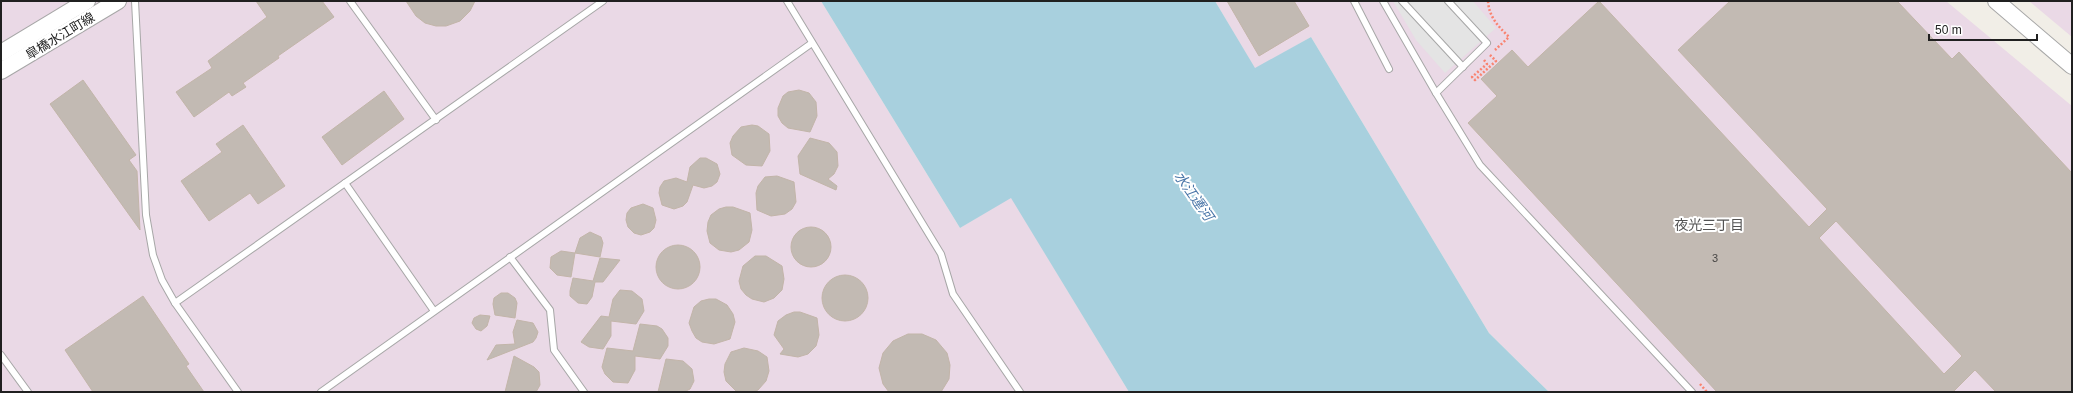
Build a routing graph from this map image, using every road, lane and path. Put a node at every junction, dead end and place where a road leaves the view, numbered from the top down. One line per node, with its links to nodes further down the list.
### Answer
1 (87, 1): 13 (street, 皐橋水江町線)
2 (118, 1): 19 (street, 皐橋水江町線)
3 (134, 1): 24 (lane)
4 (350, 1): 21 (lane)
5 (603, 1): 21 (lane)
6 (787, 1): 12 (lane)
7 (1354, 1): 18 (lane)
8 (1383, 1): 20 (lane)
9 (1402, 1): 16 (lane)
10 (1448, 1): 16 (lane)
11 (1996, 1): 17 (street)
12 (812, 43): 23 (lane); 32 (lane)
13 (1, 53)
14 (1490, 55): 15 (path)
15 (1484, 60)
16 (1463, 66): 20 (lane)
17 (2072, 66)
18 (1389, 69)
19 (1, 71)
20 (1436, 93): 33 (lane)
21 (436, 120): 22 (lane)
22 (345, 184): 24 (lane); 25 (lane)
23 (510, 257): 25 (lane); 31 (lane)
24 (175, 303): 29 (lane)
25 (434, 311): 30 (lane)
26 (1, 355): 28 (lane)
27 (1696, 380): 34 (path)
28 (28, 392)
29 (238, 392)
30 (321, 392)
31 (584, 392)
32 (1020, 392)
33 (1692, 392)
34 (1707, 392)

